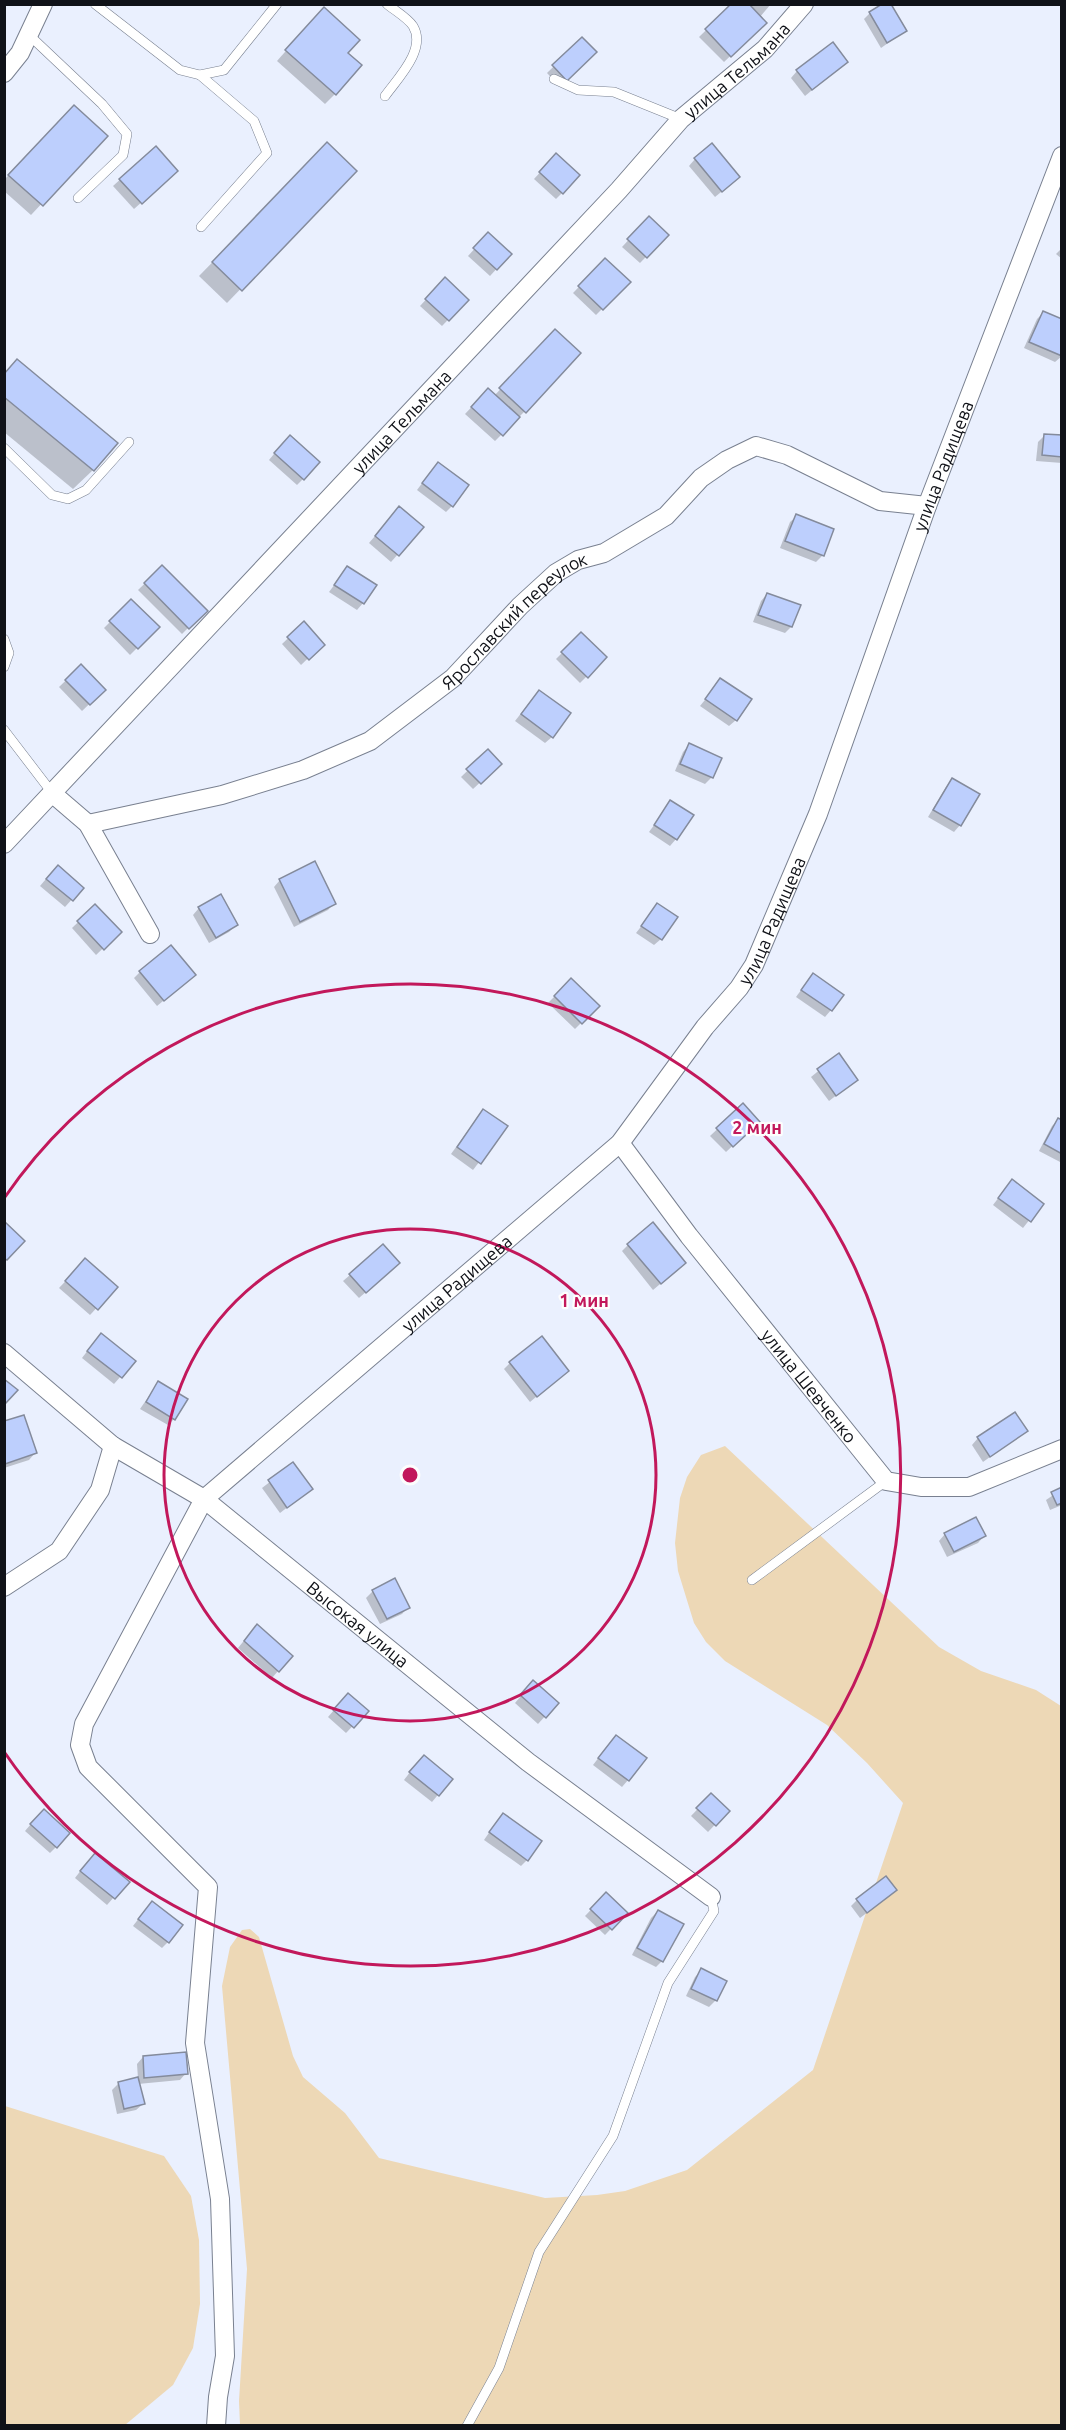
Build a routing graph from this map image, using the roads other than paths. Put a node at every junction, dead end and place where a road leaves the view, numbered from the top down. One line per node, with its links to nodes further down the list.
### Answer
1 (44, 4): 6 (street)
2 (95, 4): 8 (lane)
3 (277, 4): 8 (lane)
4 (387, 4): 10 (lane)
5 (804, 4): 11 (street, улица Тельмана)
6 (28, 35): 7 (street); 13 (lane)
7 (4, 73)
8 (200, 75): 14 (lane)
9 (555, 79): 11 (lane)
10 (385, 96)
11 (681, 119): 21 (street, улица Тельмана)
12 (1062, 156): 17 (street, улица Радищева)
13 (78, 198)
14 (201, 227)
15 (129, 442): 16 (lane)
16 (4, 447)
17 (927, 506): 22 (street, Ярославский переулок); 25 (street, улица Радищева)
18 (4, 639): 19 (lane)
19 (4, 668)
20 (4, 730): 21 (lane)
21 (53, 794): 22 (street); 23 (street, улица Тельмана)
22 (87, 824): 24 (street)
23 (4, 844)
24 (150, 934)
25 (620, 1143): 29 (street, улица Шевченко); 30 (street, улица Радищева)
26 (4, 1353): 27 (street, Высокая улица)
27 (113, 1446): 30 (street, Высокая улица); 32 (street)
28 (1062, 1449): 29 (street)
29 (886, 1481): 31 (lane)
30 (204, 1500): 33 (street, Высокая улица); 34 (street)
31 (752, 1580)
32 (4, 1587)
33 (711, 1897): 35 (lane)
34 (216, 2426)
35 (467, 2426)

